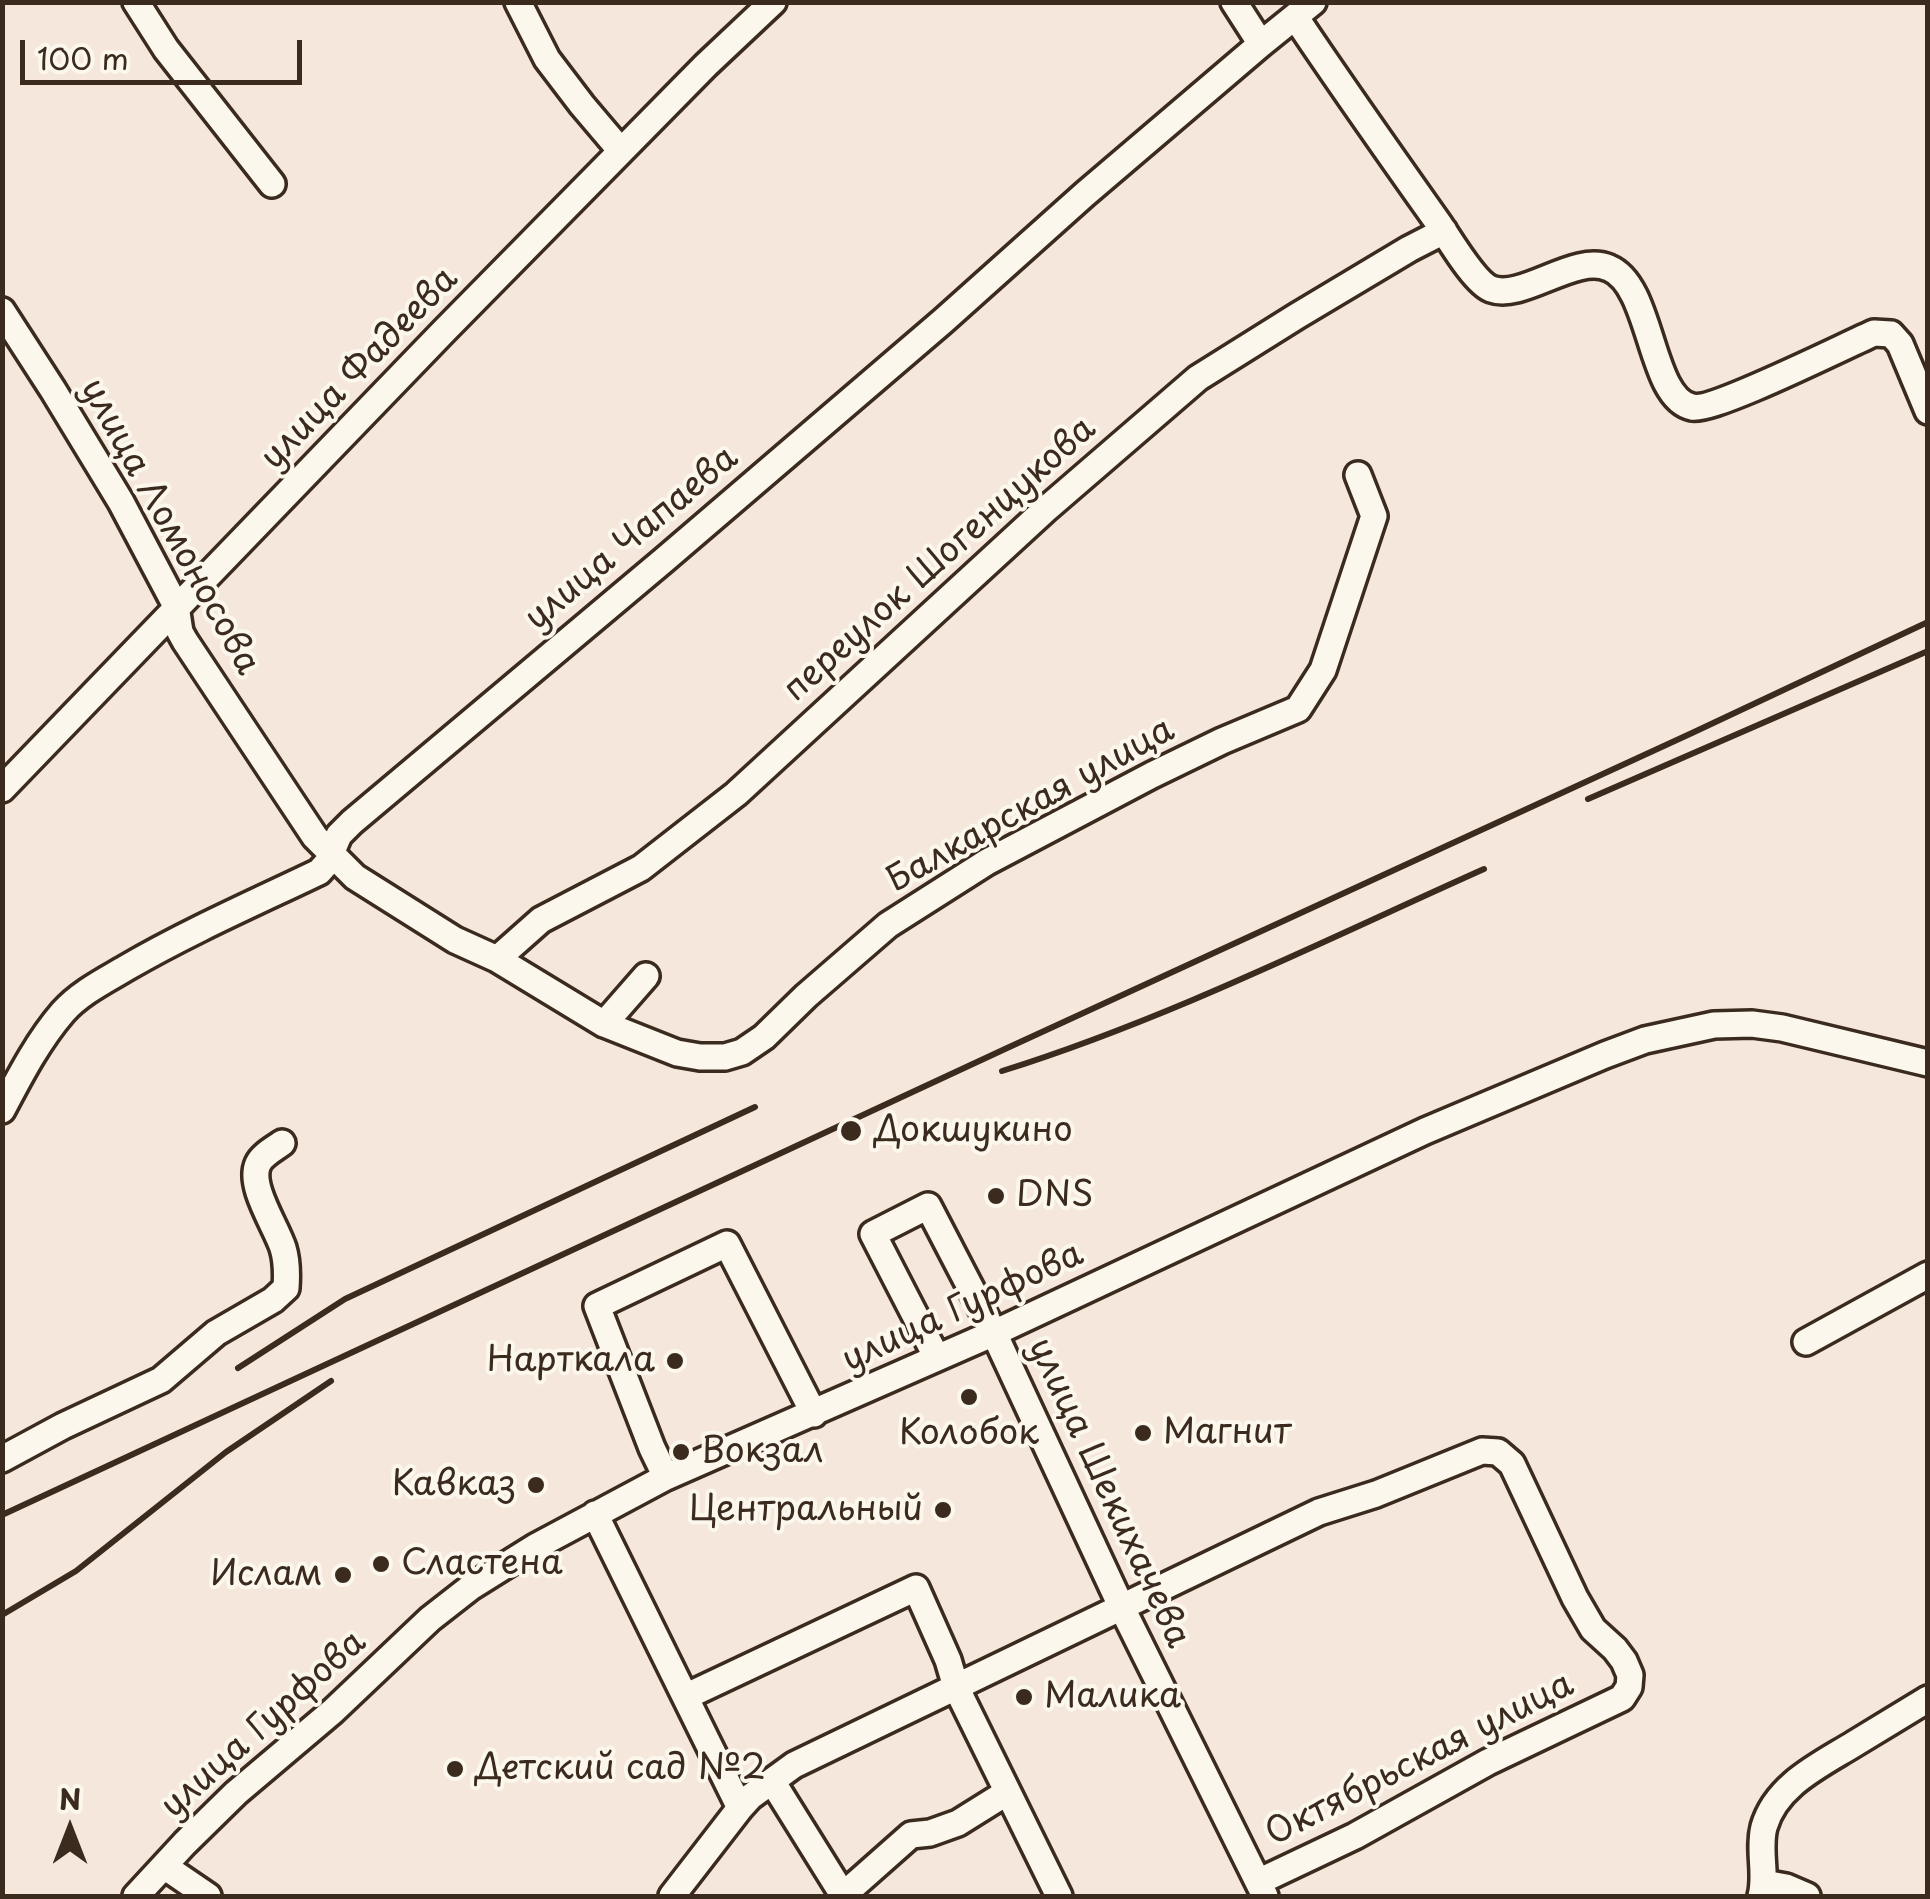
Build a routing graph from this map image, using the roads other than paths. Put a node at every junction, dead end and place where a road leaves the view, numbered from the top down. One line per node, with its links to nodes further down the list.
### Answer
1 (136, 2): 8 (street)
2 (518, 2): 7 (street)
3 (773, 2): 7 (street, улица Фадеева)
4 (1234, 2): 6 (street)
5 (1304, 10): 6 (street, улица Чапаева); 9 (street)
6 (1260, 44): 15 (street, улица Чапаева)
7 (622, 151): 13 (street, улица Фадеева)
8 (272, 184)
9 (1444, 231): 11 (street); 16 (street, переулок Шогенцукова)
10 (2, 312): 13 (street, улица Ломоносова)
11 (1928, 411)
12 (1358, 476): 18 (street, Балкарская улица)
13 (176, 606): 14 (street, улица Фадеева); 15 (street, улица Ломоносова)
14 (2, 789)
15 (332, 855): 16 (street, улица Ломоносова); 20 (street, улица Чапаева)
16 (497, 958): 18 (street, улица Ломоносова)
17 (646, 976): 18 (street)
18 (604, 1024)
19 (1928, 1063): 23 (street, улица Гурфова)
20 (2, 1110)
21 (282, 1143): 27 (street)
22 (1928, 1275): 24 (street)
23 (994, 1334): 25 (street, улица Гурфова); 25 (street, улица Шекихачева); 30 (street, улица Шекихачева)
24 (1806, 1342)
25 (937, 1358): 26 (street, улица Гурфова)
26 (814, 1414): 28 (street, улица Гурфова); 28 (street)
27 (2, 1460)
28 (666, 1477): 29 (street, улица Гурфова)
29 (595, 1514): 32 (street); 37 (street, улица Гурфова)
30 (1121, 1606): 31 (street); 38 (street, улица Шекихачева); 38 (street, Октябрьская улица)
31 (956, 1687): 32 (street); 34 (street); 35 (street)
32 (687, 1696): 36 (street)
33 (1928, 1699): 39 (street)
34 (772, 1781): 36 (street); 43 (street)
35 (1006, 1793): 43 (street); 44 (street)
36 (740, 1808): 42 (street)
37 (164, 1866): 40 (street, улица Гурфова); 41 (street)
38 (1261, 1889)
39 (1762, 1890): 45 (street)
40 (136, 1896)
41 (208, 1896)
42 (672, 1896)
43 (843, 1896)
44 (1059, 1896)
45 (1807, 1896)

